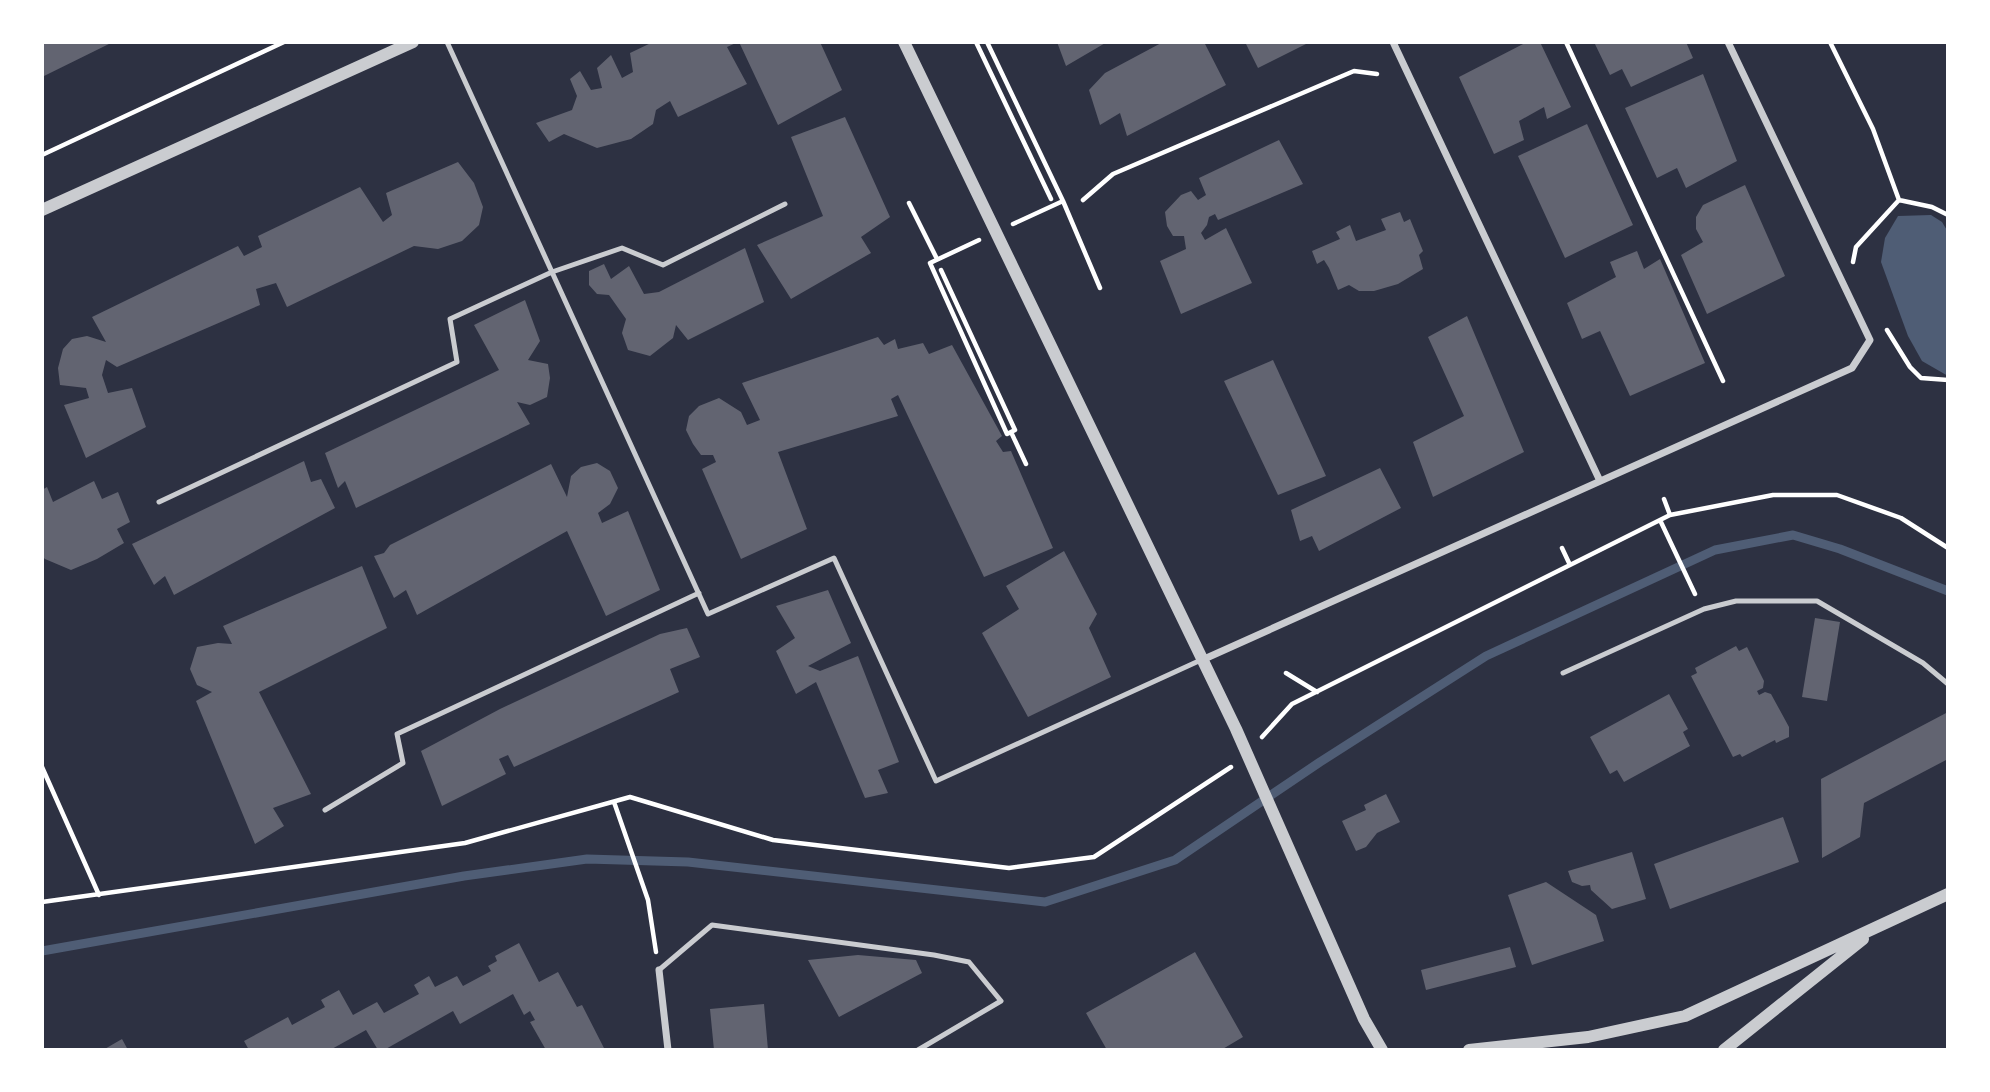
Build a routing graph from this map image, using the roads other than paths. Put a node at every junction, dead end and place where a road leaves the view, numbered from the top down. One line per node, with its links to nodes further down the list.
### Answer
1 (413, 42): 7 (street)
2 (447, 42): 8 (lane)
3 (904, 42): 12 (street)
4 (1393, 42): 9 (street)
5 (1728, 42): 9 (street)
6 (785, 204): 8 (lane)
7 (42, 211)
8 (552, 272): 10 (lane); 11 (lane)
9 (1601, 481): 12 (street)
10 (159, 502)
11 (699, 593): 12 (lane); 15 (lane)
12 (1201, 660): 21 (street)
13 (1563, 673): 14 (lane)
14 (1948, 684)
15 (325, 810)
16 (1948, 894): 17 (street)
17 (1879, 926): 22 (street); 23 (street)
18 (659, 970): 19 (street); 20 (lane)
19 (668, 1050)
20 (918, 1050)
21 (1382, 1050)
22 (1469, 1050)
23 (1724, 1050)

